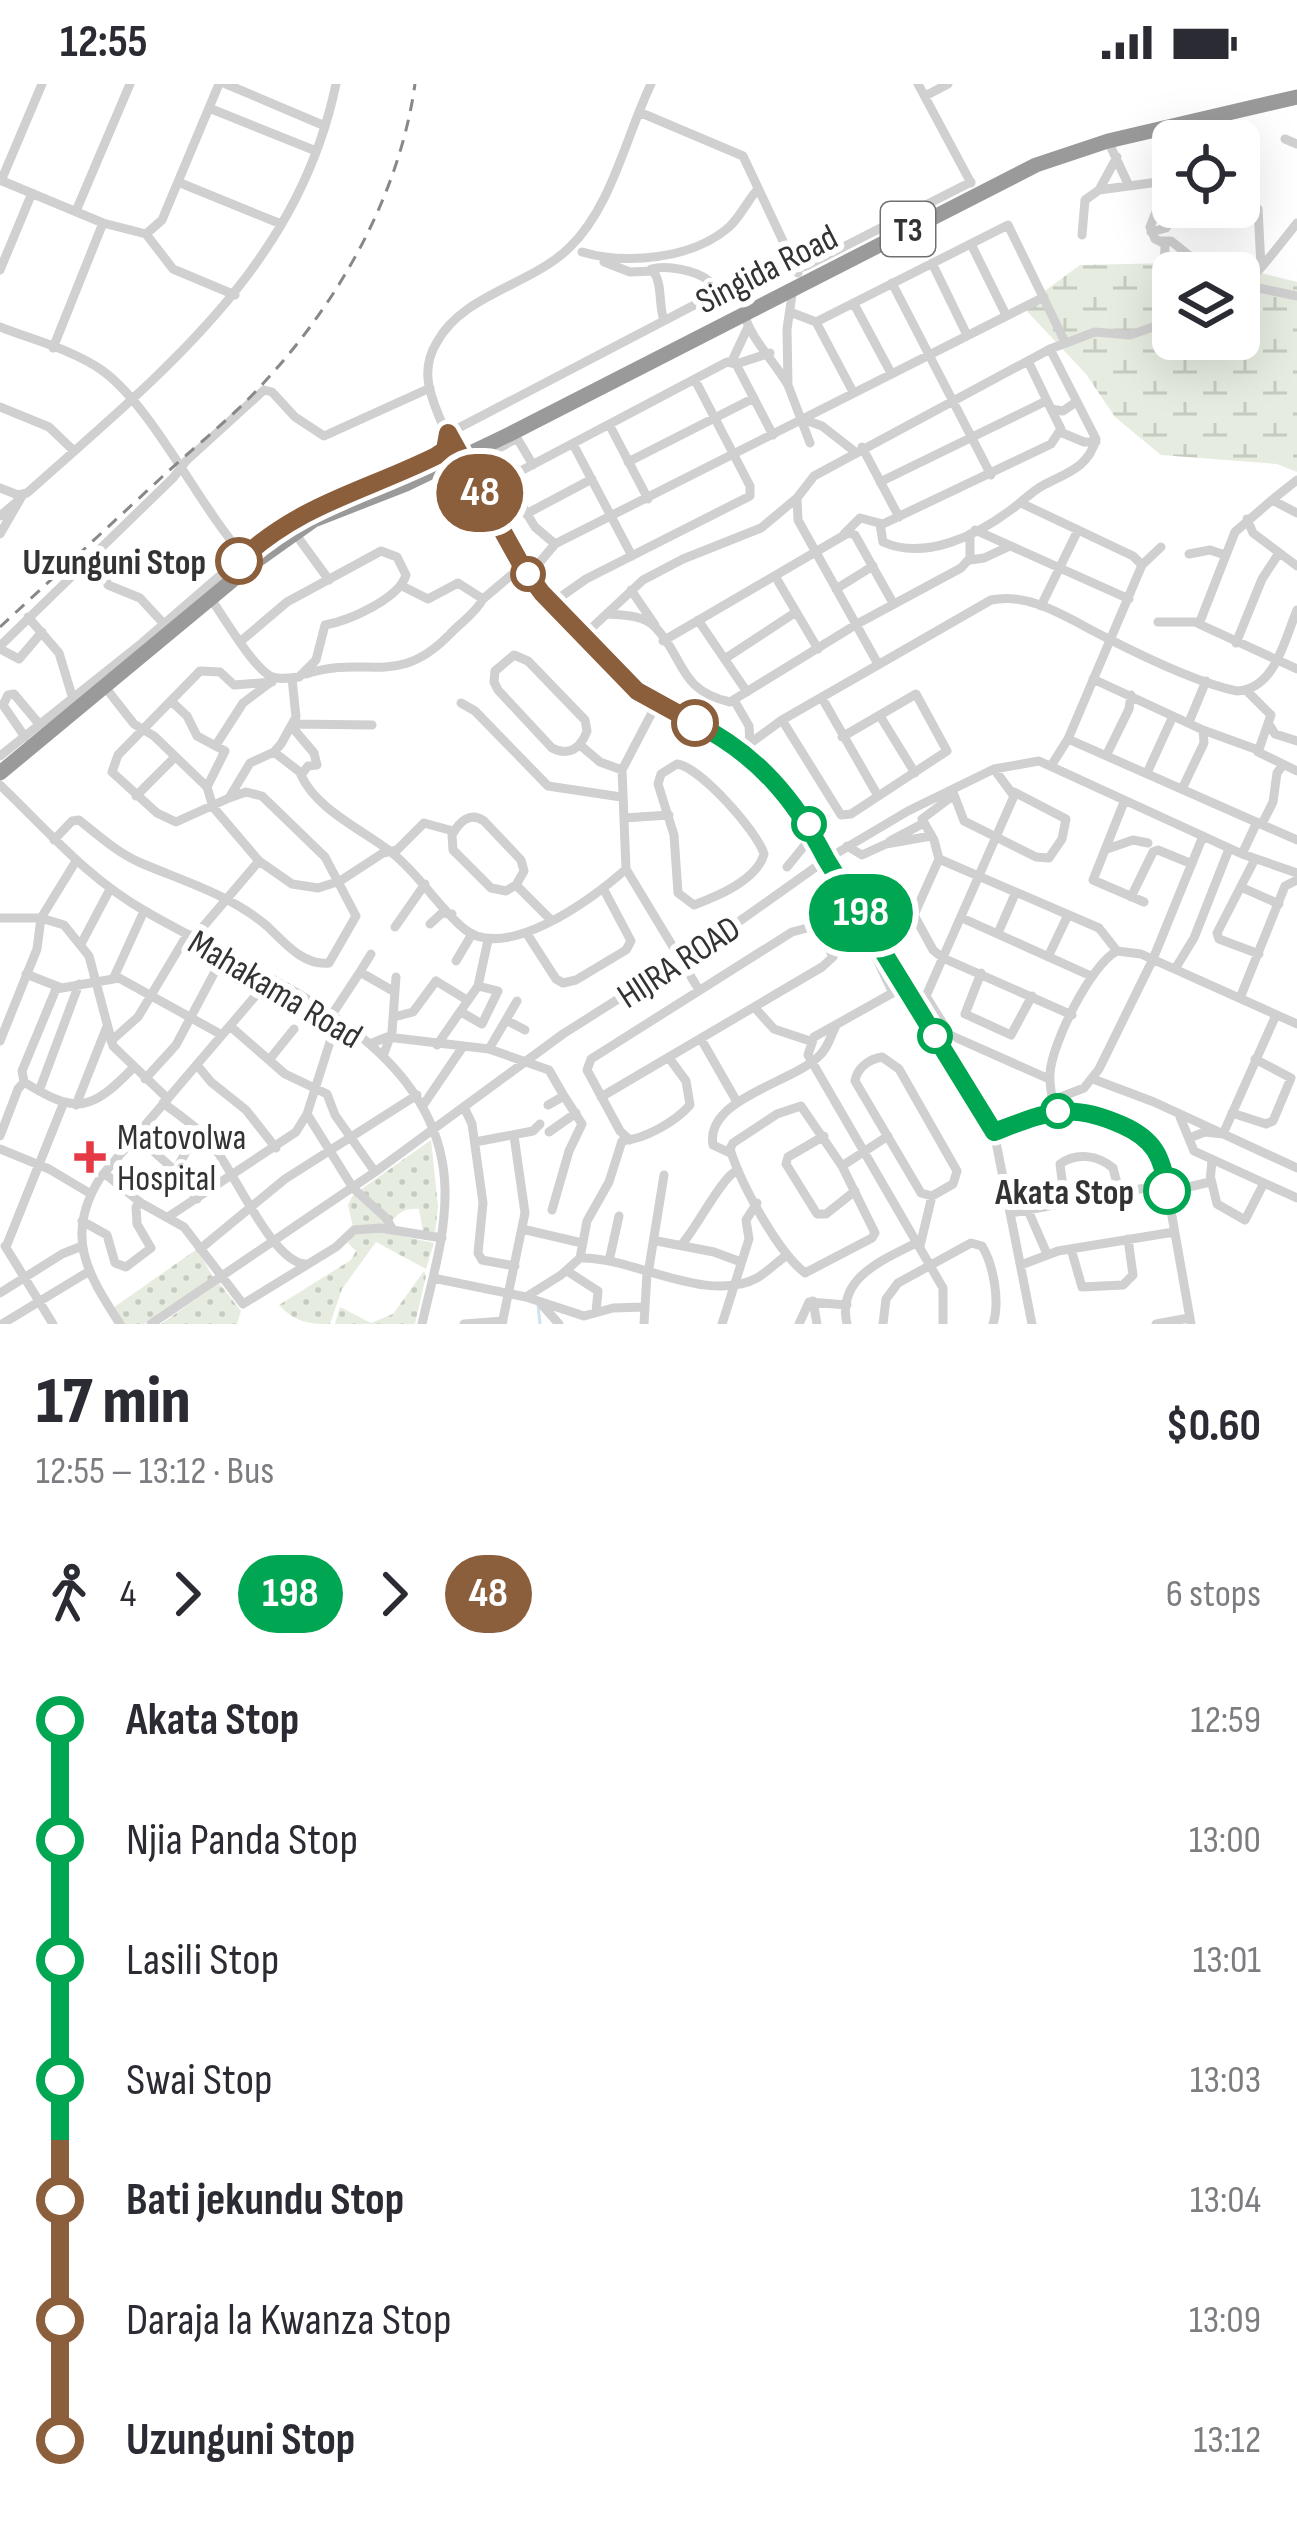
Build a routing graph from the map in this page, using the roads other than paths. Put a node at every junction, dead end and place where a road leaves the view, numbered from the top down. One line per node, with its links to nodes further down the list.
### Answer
1 (42, 84): 21 (street)
2 (130, 84): 29 (street)
3 (222, 84): 10 (street); 14 (street)
4 (336, 84): 14 (street)
5 (651, 84): 11 (street)
6 (918, 84): 9 (street)
7 (941, 86): 9 (street)
8 (1289, 93): 12 (highway, Singida Road / T3)
9 (925, 96): 25 (street)
10 (209, 108): 19 (street); 22 (street)
11 (639, 112): 26 (street); 40 (street)
12 (1205, 118): 13 (highway, Singida Road / T3)
13 (1197, 120)
14 (325, 126): 19 (street)
15 (1152, 131): 17 (highway, Singida Road / T3)
16 (1285, 139): 18 (street)
17 (1108, 141): 20 (street); 25 (highway, Singida Road / T3)
18 (1297, 144)
19 (316, 151): 32 (street)
20 (1118, 158): 24 (street); 27 (street)
21 (1, 180): 28 (street)
22 (178, 182): 32 (street); 36 (street)
23 (1152, 183): 24 (street)
24 (1130, 186): 27 (street)
25 (974, 188): 48 (highway, Singida Road / T3)
26 (758, 189): 41 (street); 48 (street)
27 (1099, 190): 37 (street)
28 (32, 193): 29 (street); 47 (street)
29 (76, 211): 31 (street)
30 (1297, 223): 45 (street)
31 (103, 224): 36 (street); 65 (street)
32 (281, 224): 52 (street)
33 (1154, 228): 38 (street)
34 (1166, 228): 38 (street)
35 (1259, 228): 45 (street)
36 (146, 234): 52 (street)
37 (1082, 235)
38 (1155, 236): 42 (street); 43 (street)
39 (971, 244): 44 (street); 54 (street); 58 (street)
40 (569, 248): 41 (street); 74 (street)
41 (582, 252): 46 (street)
42 (1165, 252)
43 (1186, 252)
44 (932, 263): 50 (street); 63 (street)
45 (1261, 266)
46 (651, 269): 49 (street); 59 (street)
47 (0, 270)
48 (798, 280): 56 (street); 57 (highway, Singida Road / T3); 59 (street)
49 (709, 281)
50 (892, 283): 55 (street); 68 (street)
51 (1260, 289): 53 (street)
52 (235, 295): 77 (street)
53 (1297, 296)
54 (1044, 297): 58 (street); 64 (street)
55 (854, 304): 60 (street); 71 (street)
56 (790, 312): 60 (street); 73 (street)
57 (750, 316): 67 (street); 70 (street); 98 (highway, Singida Road / T3)
58 (1006, 316): 63 (street)
59 (664, 320): 87 (street)
60 (816, 322): 75 (street)
61 (0, 327): 65 (street)
62 (1152, 327): 64 (street)
63 (967, 335): 68 (street)
64 (1065, 342): 66 (street)
65 (53, 349): 77 (street)
66 (1050, 349): 69 (street); 79 (street)
67 (770, 353): 70 (street); 73 (street)
68 (928, 355): 71 (street); 78 (street)
69 (1028, 361): 78 (street); 81 (street)
70 (734, 363): 72 (street); 76 (street)
71 (891, 374): 75 (street)
72 (694, 380): 83 (street); 85 (street)
73 (788, 385): 84 (street)
74 (430, 388): 87 (street); 101 (street)
75 (853, 392): 82 (street)
76 (754, 398): 83 (street); 88 (street)
77 (130, 400): 95 (street); 101 (street)
78 (950, 400): 89 (street); 94 (street)
79 (1076, 402): 81 (street); 91 (street)
80 (0, 406): 95 (street)
81 (1047, 406): 86 (street); 89 (street)
82 (824, 409): 84 (street); 90 (street)
83 (716, 418): 96 (street); 99 (street)
84 (804, 420): 88 (street); 90 (street); 92 (street)
85 (610, 426): 93 (street); 99 (street)
86 (1060, 432): 91 (street); 102 (street)
87 (448, 433): 98 (street); 132 (street)
88 (773, 436): 96 (street)
89 (971, 437): 102 (street); 105 (street)
90 (838, 440): 94 (street); 97 (street)
91 (1096, 442): 111 (street)
92 (810, 443)
93 (573, 444): 100 (street); 103 (street)
94 (858, 449): 97 (street); 105 (street)
95 (74, 451): 107 (street)
96 (735, 455): 109 (street); 133 (street)
97 (841, 458): 108 (street)
98 (462, 461): 100 (street); 120 (highway, Singida Road / T3); 139 (street); 186 (highway, Singida Road / T3)
99 (628, 462): 109 (street)
100 (532, 465): 113 (street)
101 (180, 469): 127 (street); 132 (street)
102 (991, 475): 115 (street)
103 (592, 479): 113 (street); 116 (street)
104 (1297, 480): 110 (street)
105 (880, 482): 115 (street)
106 (0, 488): 107 (street)
107 (21, 498): 114 (street); 122 (street)
108 (797, 498): 128 (street); 144 (street)
109 (648, 499): 116 (street)
110 (1272, 500): 112 (street); 117 (street)
111 (1021, 503): 119 (street); 121 (street)
112 (1297, 513)
113 (526, 514): 124 (street)
114 (0, 516)
115 (899, 517): 118 (street)
116 (610, 519): 124 (street); 133 (street)
117 (1247, 519): 130 (street); 131 (street)
118 (880, 524): 121 (street); 123 (street)
119 (1078, 530): 136 (street); 137 (street)
120 (294, 532): 141 (street); 146 (highway, Singida Road / T3)
121 (973, 532): 125 (street); 134 (street)
122 (0, 534)
123 (844, 534): 128 (street); 135 (street)
124 (555, 544): 139 (street)
125 (1010, 546): 134 (street); 136 (street)
126 (1160, 547): 137 (street)
127 (96, 551): 154 (street); 159 (street)
128 (813, 553): 140 (street); 143 (street)
129 (1189, 554): 131 (street)
130 (1279, 554): 138 (street); 167 (street)
131 (1225, 555): 157 (street)
132 (244, 556): 159 (street)
133 (632, 556): 148 (street)
134 (970, 560): 149 (street)
135 (873, 566): 143 (street); 149 (street)
136 (1058, 566): 145 (street); 150 (street)
137 (1142, 566): 145 (street)
138 (1297, 566)
139 (525, 570): 147 (street); 148 (street)
140 (775, 576): 152 (street); 155 (street)
141 (329, 580): 142 (street); 164 (street)
142 (402, 586): 147 (street); 174 (street)
143 (836, 589): 158 (street)
144 (631, 590): 153 (street); 161 (street)
145 (1129, 598): 165 (street)
146 (211, 599): 164 (street); 179 (highway, Singida Road / T3)
147 (483, 599): 174 (street)
148 (552, 603): 163 (street)
149 (892, 603): 158 (street)
150 (1041, 607): 165 (street); 172 (street)
151 (1297, 610): 160 (street)
152 (796, 612): 169 (street); 170 (street)
153 (607, 614): 161 (street); 163 (street)
154 (28, 617): 162 (street); 168 (street)
155 (698, 620): 166 (street); 170 (street)
156 (1158, 622): 157 (street)
157 (1199, 622): 167 (street)
158 (857, 623): 169 (street); 172 (street)
159 (164, 624): 186 (street)
160 (1294, 625): 171 (street)
161 (656, 628): 166 (street)
162 (42, 632): 168 (street); 186 (street)
163 (583, 636): 188 (street)
164 (241, 640): 177 (street)
165 (1110, 640): 176 (street); 178 (street)
166 (663, 641): 185 (street)
167 (1236, 643): 171 (street)
168 (0, 648)
169 (818, 649): 180 (street)
170 (726, 658): 180 (street)
171 (1276, 659): 173 (street); 181 (street)
172 (878, 664): 183 (street)
173 (1297, 669)
174 (306, 674): 175 (street)
175 (292, 678): 177 (street); 195 (street)
176 (1093, 679): 182 (street); 201 (street)
177 (274, 680): 184 (street); 203 (street)
178 (1206, 681): 181 (street); 192 (street)
179 (105, 687): 197 (street); 210 (highway, Singida Road / T3)
180 (747, 692): 185 (street)
181 (1254, 692): 196 (street)
182 (1131, 694): 190 (street); 208 (street)
183 (822, 698): 191 (street); 200 (street)
184 (171, 700): 197 (street); 203 (street)
185 (734, 700): 205 (street)
186 (74, 701): 193 (street); 210 (highway, Singida Road / T3)
187 (461, 703): 227 (street)
188 (656, 703): 205 (street); 214 (street)
189 (880, 716): 200 (street); 217 (street); 217 (street)
190 (1173, 716): 192 (street); 218 (street)
191 (782, 720): 205 (street); 226 (street)
192 (1189, 722): 198 (street)
193 (40, 725): 199 (street); 199 (street)
194 (372, 725): 195 (street)
195 (293, 726): 206 (street); 216 (street)
196 (1270, 726): 202 (street); 207 (street)
197 (143, 730): 209 (street); 225 (street)
198 (1203, 730): 207 (street); 222 (street)
199 (25, 737): 210 (street)
200 (842, 737): 226 (street)
201 (1068, 739): 208 (street); 212 (street)
202 (1297, 741)
203 (217, 745): 221 (street)
204 (580, 745): 204 (street); 214 (street)
205 (746, 747): 238 (street)
206 (274, 752): 216 (street); 228 (street)
207 (1262, 753): 211 (street); 219 (street)
208 (1107, 754): 218 (street)
209 (175, 758): 221 (street); 225 (street)
210 (0, 765)
211 (1283, 765): 215 (street); 219 (street)
212 (1051, 766): 213 (street); 229 (street)
213 (994, 769): 223 (street); 224 (street)
214 (622, 770): 227 (street)
215 (1297, 771)
216 (301, 773): 250 (street)
217 (915, 773): 226 (street)
218 (1147, 773): 222 (street)
219 (1275, 779): 235 (street)
220 (0, 785): 242 (street, Mahakama Road)
221 (207, 788): 230 (street)
222 (1182, 789): 235 (street)
223 (952, 791): 231 (street, HIJRA ROAD); 234 (street); 240 (street)
224 (1014, 792): 240 (street); 240 (street)
225 (136, 796): 230 (street)
226 (878, 796)
227 (621, 797): 233 (street)
228 (230, 798): 230 (street); 264 (street)
229 (1124, 802): 236 (street); 241 (street)
230 (213, 806): 257 (street)
231 (913, 808): 234 (street); 247 (street, HIJRA ROAD)
232 (669, 815): 233 (street); 252 (street); 252 (street)
233 (624, 818): 260 (street)
234 (922, 823): 239 (street); 245 (street)
235 (1260, 823): 243 (street); 251 (street)
236 (1114, 829): 246 (street); 248 (street)
237 (454, 831): 250 (street); 267 (street); 267 (street)
238 (814, 834): 253 (street); 259 (street)
239 (931, 836): 245 (street); 254 (street)
240 (997, 836): 262 (street)
241 (1202, 836): 249 (street); 258 (street)
242 (53, 840): 256 (street, Mahakama Road); 273 (street)
243 (1297, 840)
244 (1148, 843): 246 (street)
245 (887, 844): 247 (street)
246 (1121, 844): 248 (street)
247 (847, 846): 253 (street, HIJRA ROAD)
248 (1107, 849): 272 (street)
249 (1229, 849): 251 (street); 303 (street)
250 (390, 852): 264 (street); 266 (street)
251 (1242, 854): 255 (street)
252 (764, 859): 259 (street)
253 (826, 859): 263 (street, HIJRA ROAD); 314 (street)
254 (939, 859): 262 (street); 298 (street)
255 (1256, 859): 261 (street); 268 (street)
256 (76, 861): 269 (street, Mahakama Road); 281 (street)
257 (259, 861): 264 (street); 273 (street)
258 (1192, 865): 272 (street); 300 (street)
259 (788, 867): 263 (street)
260 (626, 869): 270 (street); 301 (street)
261 (1297, 876): 275 (street)
262 (980, 877): 271 (street); 282 (street)
263 (798, 879): 301 (street, HIJRA ROAD)
264 (340, 880): 273 (street)
265 (830, 880): 284 (street)
266 (424, 884): 277 (street); 286 (street)
267 (515, 885): 283 (street)
268 (1243, 888): 275 (street); 296 (street)
269 (110, 889): 276 (street, Mahakama Road); 293 (street)
270 (603, 889): 283 (street); 289 (street)
271 (1015, 894): 279 (street); 287 (street)
272 (1131, 897): 274 (street)
273 (224, 899): 278 (street)
274 (1144, 902)
275 (1279, 904): 296 (street)
276 (144, 911): 291 (street, Mahakama Road); 308 (street)
277 (452, 914): 285 (street); 288 (street)
278 (213, 917): 291 (street); 299 (street)
279 (1067, 917): 294 (street); 297 (street)
280 (0, 918): 281 (street)
281 (41, 918): 293 (street); 306 (street)
282 (962, 918): 287 (street); 298 (street)
283 (550, 919): 289 (street)
284 (850, 920): 290 (street); 318 (street)
285 (430, 924)
286 (395, 927)
287 (998, 933): 297 (street)
288 (472, 934): 292 (street); 302 (street)
289 (526, 934): 292 (street)
290 (821, 934): 316 (street); 324 (street)
291 (187, 935): 299 (street, Mahakama Road); 319 (street)
292 (488, 940): 313 (street)
293 (81, 944): 310 (street)
294 (1117, 951): 300 (street); 307 (street)
295 (371, 954): 304 (street)
296 (1259, 954): 321 (street)
297 (1048, 957): 307 (street)
298 (943, 958): 305 (street); 356 (street)
299 (222, 959): 311 (street, Mahakama Road); 328 (street)
300 (1153, 959): 303 (street); 357 (street)
301 (679, 960): 316 (street); 351 (street, HIJRA ROAD)
302 (457, 962)
303 (1174, 969): 321 (street)
304 (360, 972): 317 (street); 330 (street)
305 (981, 973): 320 (street); 320 (street)
306 (26, 974): 315 (street); 340 (street)
307 (1091, 976): 326 (street)
308 (114, 977): 310 (street); 319 (street)
309 (396, 977): 317 (street)
310 (96, 980): 312 (street); 334 (street)
311 (269, 980): 330 (street, Mahakama Road); 337 (street)
312 (79, 984): 315 (street); 360 (street)
313 (478, 986): 322 (street); 325 (street)
314 (905, 986): 318 (street); 376 (street)
315 (59, 988): 358 (street)
316 (699, 990): 362 (street)
317 (393, 991): 329 (street)
318 (892, 991): 332 (street)
319 (153, 994): 328 (street); 341 (street)
320 (1032, 996): 326 (street)
321 (1240, 998): 327 (street)
322 (467, 1000): 325 (street); 329 (street)
323 (517, 1001): 331 (street)
324 (755, 1008): 339 (street); 342 (street)
325 (461, 1012): 344 (street)
326 (1072, 1015): 356 (street)
327 (1276, 1015): 333 (street); 349 (street)
328 (189, 1017): 337 (street); 355 (street)
329 (394, 1017): 338 (street)
330 (334, 1018): 343 (street, Mahakama Road); 359 (street)
331 (506, 1020): 336 (street); 346 (street)
332 (838, 1023): 342 (street); 352 (street)
333 (1297, 1024)
334 (106, 1029): 341 (street); 366 (street)
335 (294, 1029): 350 (street)
336 (525, 1030)
337 (226, 1031): 350 (street); 353 (street)
338 (391, 1038): 343 (street); 344 (street); 347 (street)
339 (701, 1039): 348 (street); 365 (street)
340 (0, 1041)
341 (111, 1041): 354 (street)
342 (809, 1041): 352 (street)
343 (370, 1044): 347 (street, Mahakama Road)
344 (437, 1045): 345 (street)
345 (462, 1048): 346 (street); 363 (street)
346 (489, 1049): 351 (street)
347 (383, 1056): 363 (street, Mahakama Road)
348 (669, 1058): 362 (street); 386 (street)
349 (1256, 1059): 371 (street); 385 (street)
350 (269, 1060): 359 (street)
351 (528, 1061): 361 (street); 369 (street, HIJRA ROAD)
352 (812, 1062): 365 (street); 390 (street)
353 (197, 1064): 364 (street); 388 (street)
354 (133, 1068): 355 (street); 366 (street)
355 (145, 1079): 364 (street)
356 (1049, 1079): 368 (street)
357 (1093, 1079): 368 (street); 370 (street)
358 (25, 1082): 360 (street); 378 (street)
359 (315, 1086): 373 (street); 383 (street)
360 (39, 1091): 366 (street)
361 (564, 1096): 367 (street); 372 (street)
362 (601, 1097): 386 (street)
363 (420, 1099): 374 (street, Mahakama Road); 383 (street)
364 (166, 1101): 375 (street); 379 (street)
365 (737, 1102): 391 (street)
366 (70, 1104): 394 (street)
367 (548, 1106)
368 (1054, 1106): 376 (street); 406 (street)
369 (464, 1107): 374 (street, HIJRA ROAD); 387 (street)
370 (1170, 1110): 377 (street); 384 (street)
371 (1232, 1112): 377 (street); 385 (street)
372 (576, 1113): 380 (street); 418 (street)
373 (307, 1114): 388 (street); 392 (street)
374 (440, 1125): 399 (street); 426 (street, Mahakama Road)
375 (198, 1131): 398 (street); 402 (street)
376 (994, 1132): 419 (street)
377 (1223, 1134): 384 (street); 385 (street)
378 (0, 1136)
379 (136, 1136): 398 (street); 400 (street)
380 (514, 1136): 387 (street); 423 (street)
381 (824, 1136): 391 (street); 395 (street); 407 (street)
382 (888, 1136): 390 (street); 410 (street); 410 (street)
383 (353, 1137): 392 (street); 399 (street)
384 (1189, 1138): 393 (street)
385 (1266, 1139): 396 (street)
386 (630, 1140): 430 (street)
387 (475, 1142): 445 (street)
388 (276, 1148): 402 (street)
389 (0, 1149): 394 (street)
390 (865, 1151): 395 (street); 432 (street)
391 (730, 1153): 397 (street)
392 (329, 1154): 405 (street); 416 (street)
393 (1212, 1160): 403 (street); 404 (street)
394 (38, 1165): 409 (street); 433 (street)
395 (842, 1166): 407 (street)
396 (1297, 1168)
397 (738, 1170): 414 (street); 431 (street)
398 (175, 1171): 412 (street)
399 (375, 1172): 405 (street)
400 (104, 1173): 409 (street); 413 (street)
401 (664, 1175): 429 (street)
402 (234, 1176): 412 (street); 416 (street)
403 (1211, 1179): 404 (street); 406 (street)
404 (1264, 1183): 411 (street)
405 (353, 1187): 424 (street); 428 (street)
406 (1167, 1188): 408 (street); 425 (street)
407 (855, 1191): 438 (street)
408 (1119, 1191): 415 (street); 415 (street)
409 (91, 1194): 422 (street)
410 (932, 1196): 432 (street)
411 (1297, 1198)
412 (197, 1199): 420 (street)
413 (142, 1203): 420 (street); 422 (street)
414 (757, 1203): 438 (street); 441 (street)
415 (1064, 1203): 417 (street)
416 (249, 1207): 428 (street); 435 (street)
417 (1027, 1208): 419 (street); 437 (street)
418 (553, 1210)
419 (1010, 1213): 444 (street)
420 (168, 1216): 435 (street)
421 (619, 1216): 440 (street)
422 (82, 1221): 434 (street)
423 (523, 1228): 430 (street); 445 (street)
424 (393, 1231): 426 (street); 442 (street)
425 (1174, 1232): 427 (street); 463 (street)
426 (442, 1238): 451 (street, Mahakama Road)
427 (1128, 1239): 436 (street); 436 (street)
428 (275, 1240): 442 (street); 449 (street)
429 (657, 1241): 431 (street); 448 (street)
430 (582, 1243): 439 (street)
431 (682, 1244): 441 (street)
432 (919, 1244): 443 (street); 459 (street)
433 (3, 1245): 450 (street)
434 (82, 1246): 447 (street); 450 (street)
435 (200, 1249): 449 (street)
436 (1071, 1249): 437 (street)
437 (1047, 1254): 444 (street)
438 (788, 1256): 452 (street)
439 (580, 1258): 440 (street); 446 (street)
440 (609, 1262): 448 (street)
441 (741, 1262): 452 (street)
442 (305, 1264): 449 (street)
443 (930, 1265): 466 (street); 479 (street); 481 (street)
444 (1021, 1265): 482 (street)
445 (515, 1266): 454 (street)
446 (567, 1271): 455 (street); 461 (street)
447 (88, 1272): 456 (street); 469 (street)
448 (647, 1273): 452 (street); 460 (street)
449 (220, 1275): 470 (street)
450 (27, 1277): 453 (street); 456 (street)
451 (433, 1278): 454 (street); 471 (street, Mahakama Road)
452 (733, 1283): 475 (street)
453 (0, 1293)
454 (509, 1293): 455 (street); 465 (street)
455 (526, 1297): 458 (street)
456 (39, 1300): 467 (street); 468 (street)
457 (813, 1301): 459 (street); 476 (street); 477 (street)
458 (540, 1302): 462 (street); 464 (street)
459 (847, 1305): 478 (street)
460 (645, 1307): 461 (street); 474 (street)
461 (596, 1312): 462 (street)
462 (577, 1318): 473 (street)
463 (1190, 1321): 483 (street)
464 (555, 1322)
465 (502, 1323): 472 (street)
466 (943, 1323): 480 (street)
467 (2, 1324)
468 (53, 1324)
469 (120, 1324)
470 (151, 1324)
471 (422, 1324)
472 (464, 1324)
473 (600, 1324)
474 (644, 1324)
475 (722, 1324)
476 (799, 1324)
477 (817, 1324)
478 (847, 1324)
479 (883, 1324)
480 (956, 1324)
481 (993, 1324)
482 (1032, 1324)
483 (1156, 1324)

